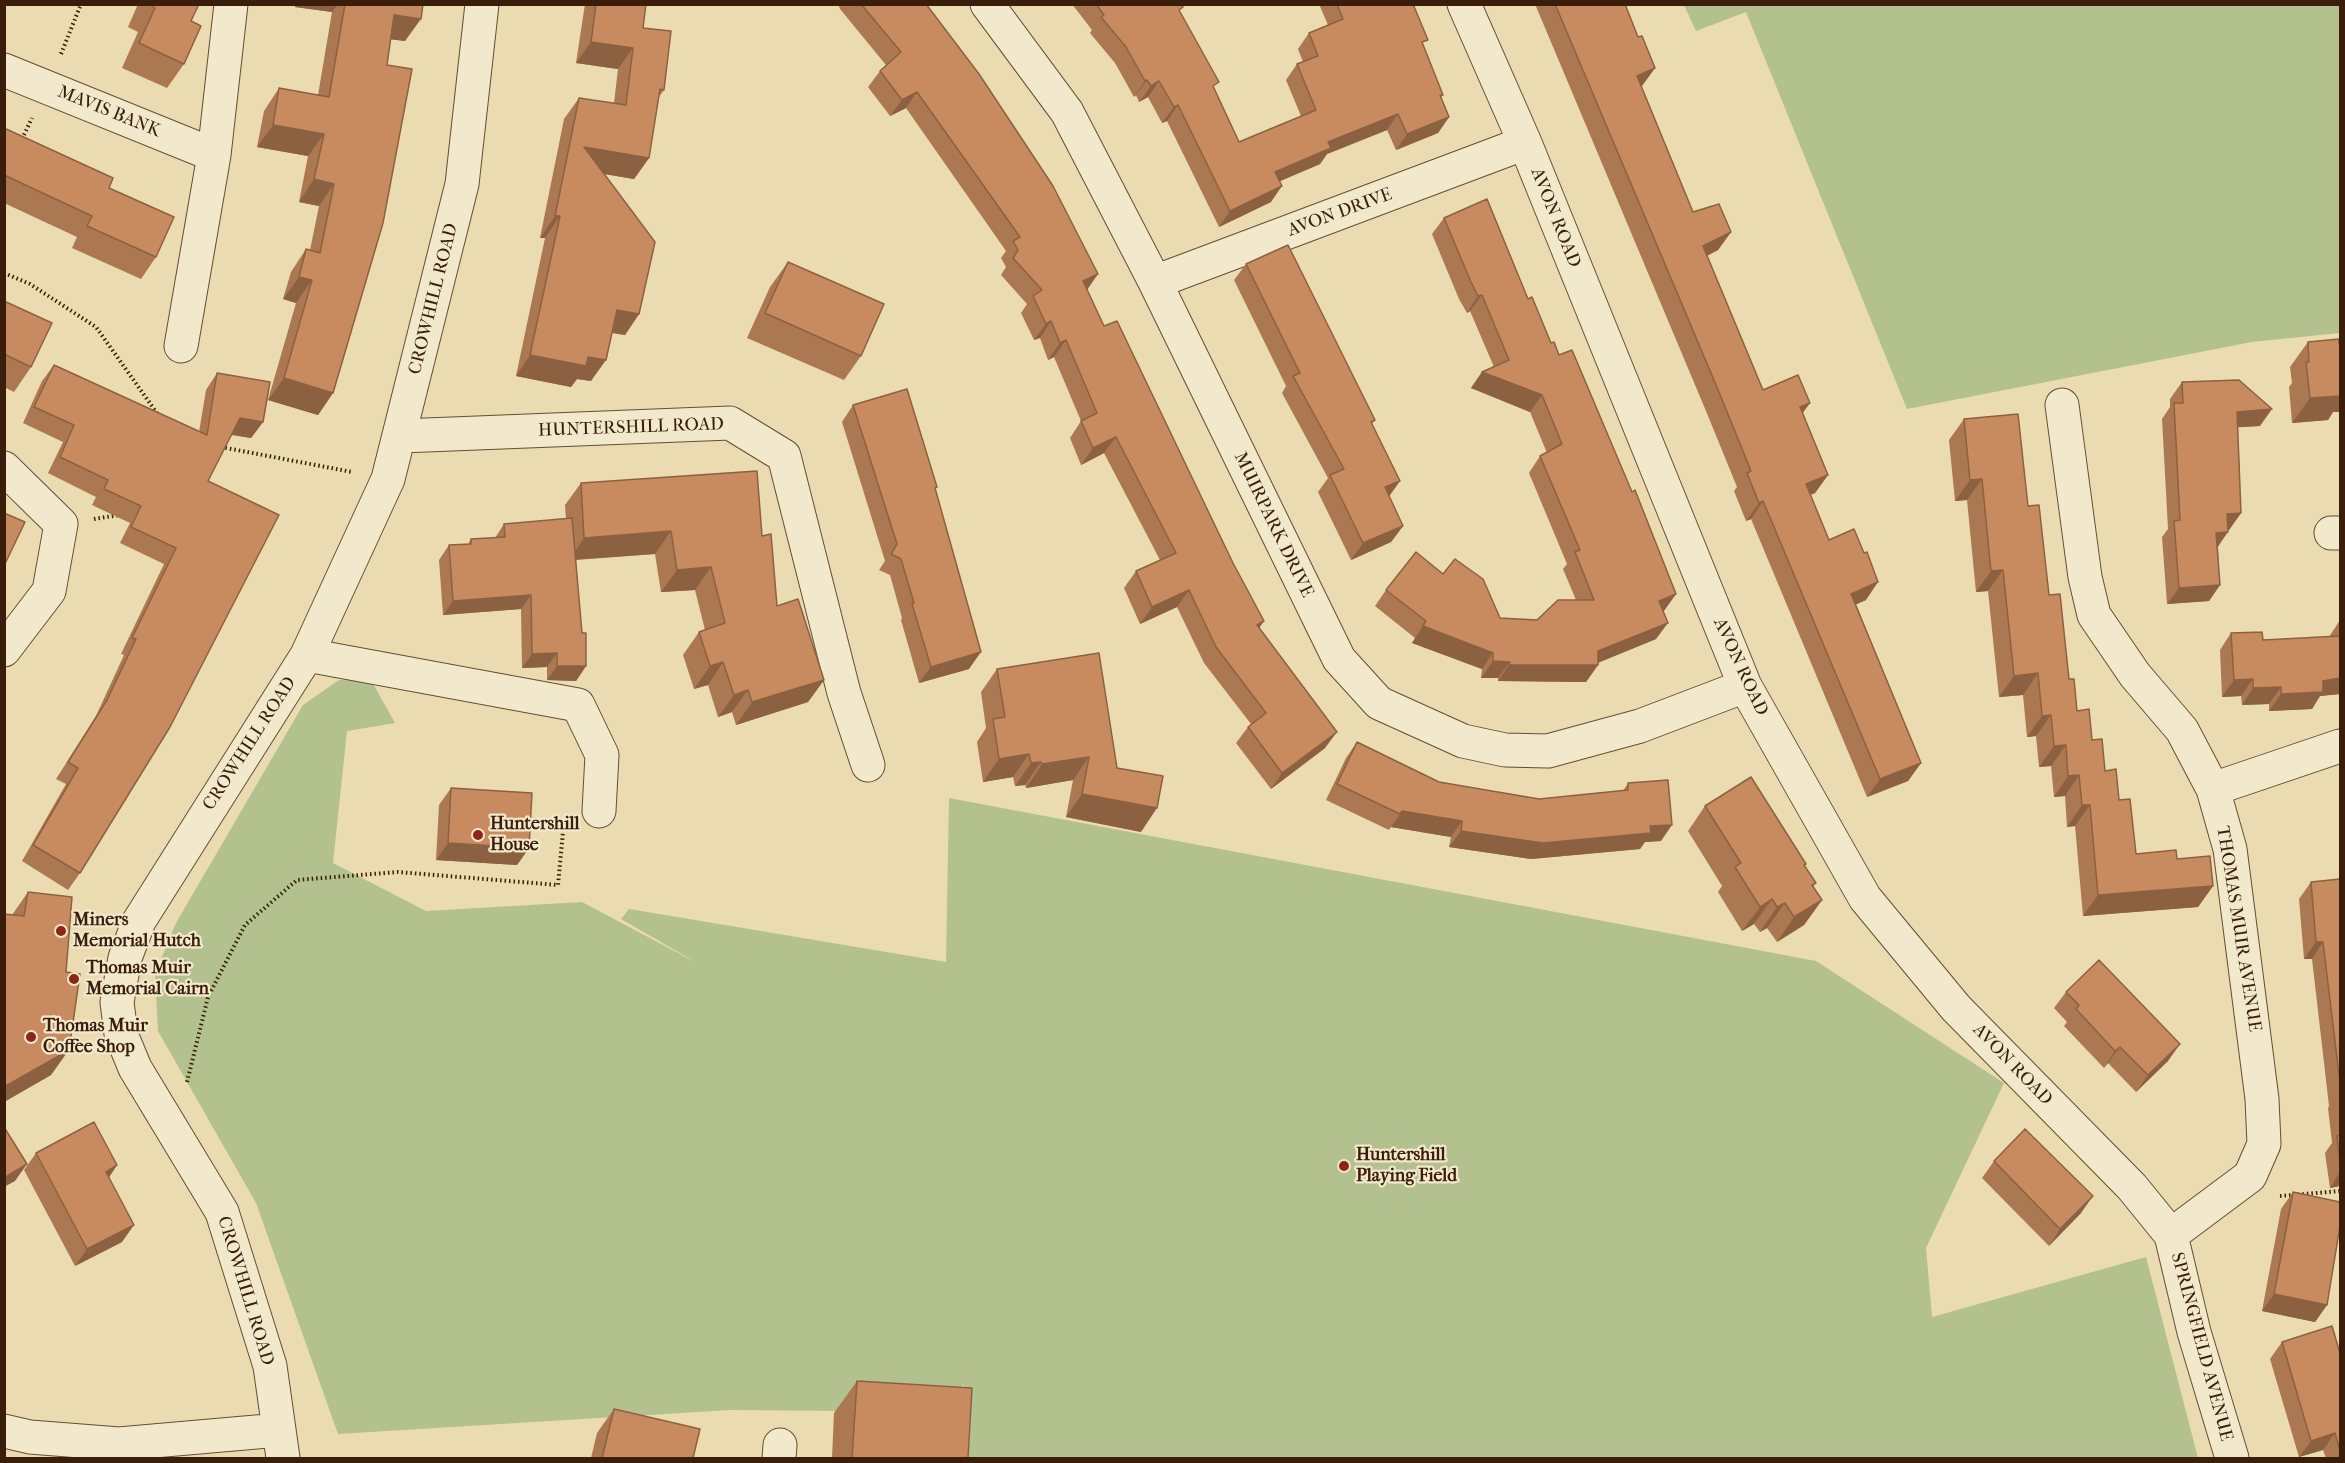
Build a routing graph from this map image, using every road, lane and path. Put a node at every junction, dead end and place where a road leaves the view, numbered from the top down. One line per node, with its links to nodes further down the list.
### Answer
1 (81, 4): 7 (path)
2 (231, 4): 10 (street)
3 (482, 4): 16 (street, CROWHILL ROAD)
4 (987, 4): 12 (street, MUIRPARK DRIVE)
5 (1464, 4): 8 (street, AVON ROAD)
6 (4, 70): 7 (street, MAVIS BANK)
7 (47, 87): 9 (path); 10 (street, MAVIS BANK)
8 (1525, 143): 12 (street, AVON DRIVE); 24 (street, AVON ROAD)
9 (19, 147)
10 (214, 155): 13 (street)
11 (4, 273): 15 (path)
12 (1155, 282): 24 (street, MUIRPARK DRIVE)
13 (181, 346)
14 (2062, 405): 27 (street, THOMAS MUIR AVENUE)
15 (162, 419)
16 (401, 436): 19 (street, CROWHILL ROAD); 26 (street, HUNTERSHILL ROAD)
17 (220, 446): 19 (path)
18 (4, 468): 21 (street)
19 (388, 479): 23 (street, CROWHILL ROAD)
20 (128, 513): 21 (path)
21 (61, 524): 22 (street)
22 (4, 650)
23 (307, 655): 28 (street); 29 (street, CROWHILL ROAD)
24 (1745, 686): 30 (street, AVON ROAD)
25 (2340, 746): 27 (street)
26 (868, 765)
27 (2213, 789): 30 (street, THOMAS MUIR AVENUE)
28 (599, 812): 29 (path)
29 (165, 1119): 32 (street, CROWHILL ROAD)
30 (2171, 1234): 33 (street, SPRINGFIELD AVENUE)
31 (4, 1431): 32 (street)
32 (281, 1444)
33 (2232, 1458)

